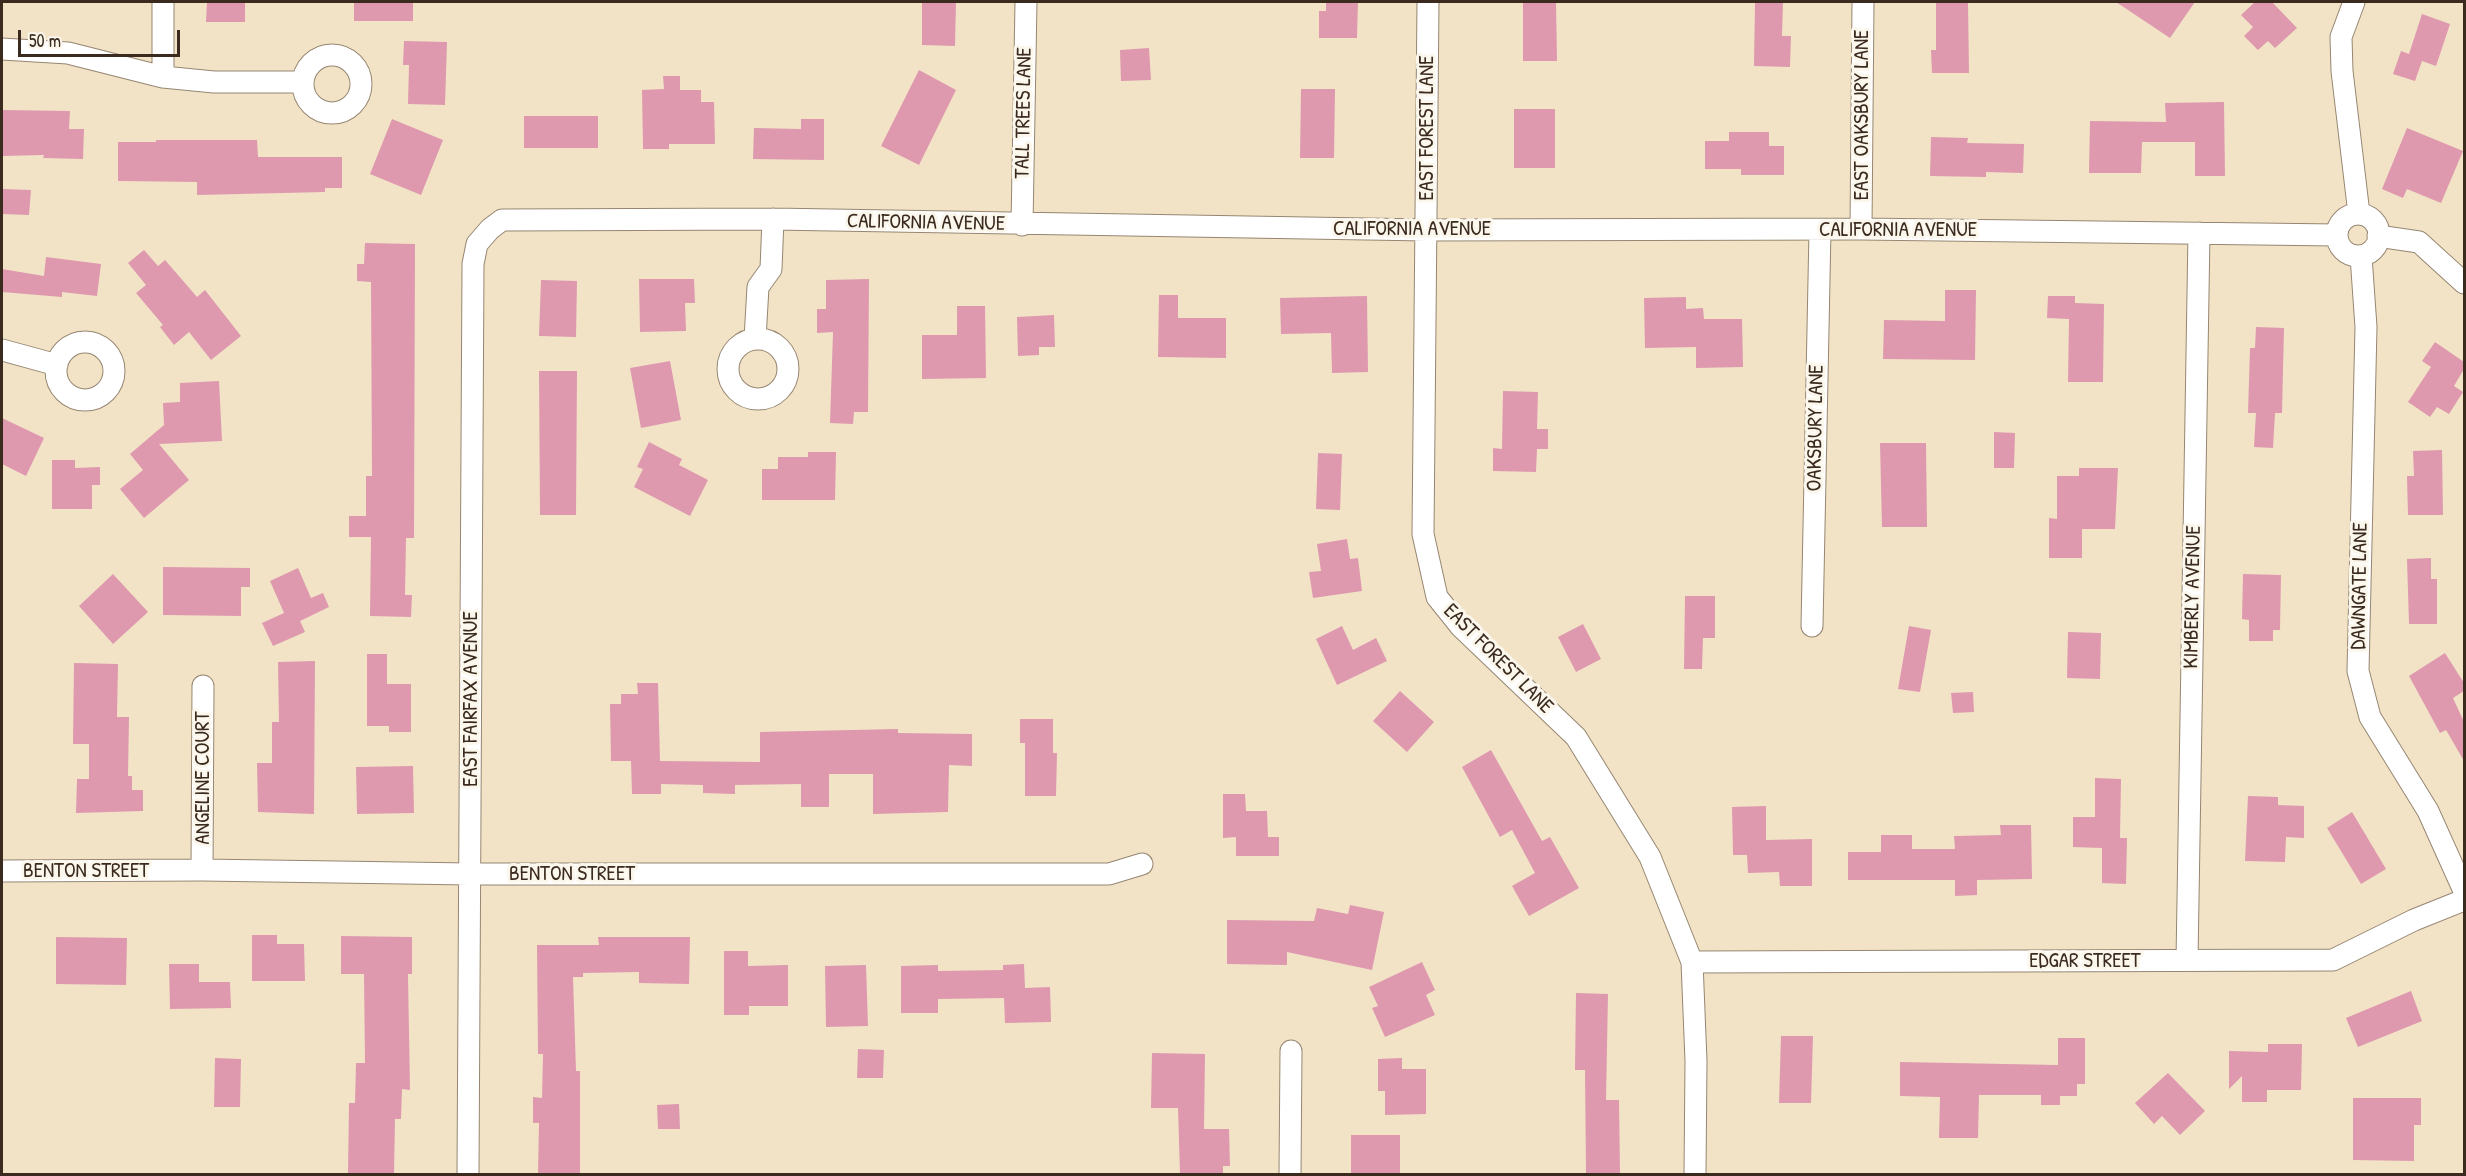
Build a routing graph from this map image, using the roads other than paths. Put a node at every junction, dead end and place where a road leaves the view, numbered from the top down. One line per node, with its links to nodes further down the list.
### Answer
1 (163, 2): 7 (street)
2 (1026, 2): 11 (street, TALL TREES LANE)
3 (1428, 2): 14 (street, EAST FOREST LANE)
4 (1863, 2): 13 (street, EAST OAKSBURY LANE)
5 (2354, 2): 9 (street)
6 (2, 49): 7 (street)
7 (164, 77): 8 (street)
8 (303, 82)
9 (2359, 214): 17 (street); 18 (street)
10 (773, 219): 11 (street, CALIFORNIA AVENUE); 12 (street, CALIFORNIA AVENUE); 21 (street)
11 (1022, 225): 14 (street, CALIFORNIA AVENUE)
12 (490, 229): 29 (street, EAST FAIRFAX AVENUE)
13 (1861, 229): 15 (street, CALIFORNIA AVENUE); 16 (street, CALIFORNIA AVENUE)
14 (1426, 230): 15 (street, CALIFORNIA AVENUE); 33 (street, EAST FOREST LANE)
15 (1820, 230): 24 (street, OAKSBURY LANE)
16 (2199, 233): 17 (street, CALIFORNIA AVENUE); 32 (street, KIMBERLY AVENUE)
17 (2337, 235): 19 (street)
18 (2378, 236): 19 (street); 20 (street)
19 (2361, 256): 30 (street, DAWNGATE LANE)
20 (2464, 283)
21 (755, 339)
22 (2, 351): 23 (street)
23 (57, 365)
24 (1812, 626)
25 (203, 686): 27 (street, ANGELINE COURT)
26 (1142, 864): 29 (street, BENTON STREET)
27 (202, 870): 28 (street, BENTON STREET); 29 (street, BENTON STREET)
28 (2, 871)
29 (470, 874): 35 (street, EAST FAIRFAX AVENUE)
30 (2464, 891)
31 (2464, 900): 32 (street, EDGAR STREET)
32 (2187, 960): 33 (street, EDGAR STREET)
33 (1692, 962): 37 (street, EAST FOREST LANE)
34 (1291, 1051): 36 (street)
35 (468, 1174)
36 (1290, 1174)
37 (1695, 1174)

